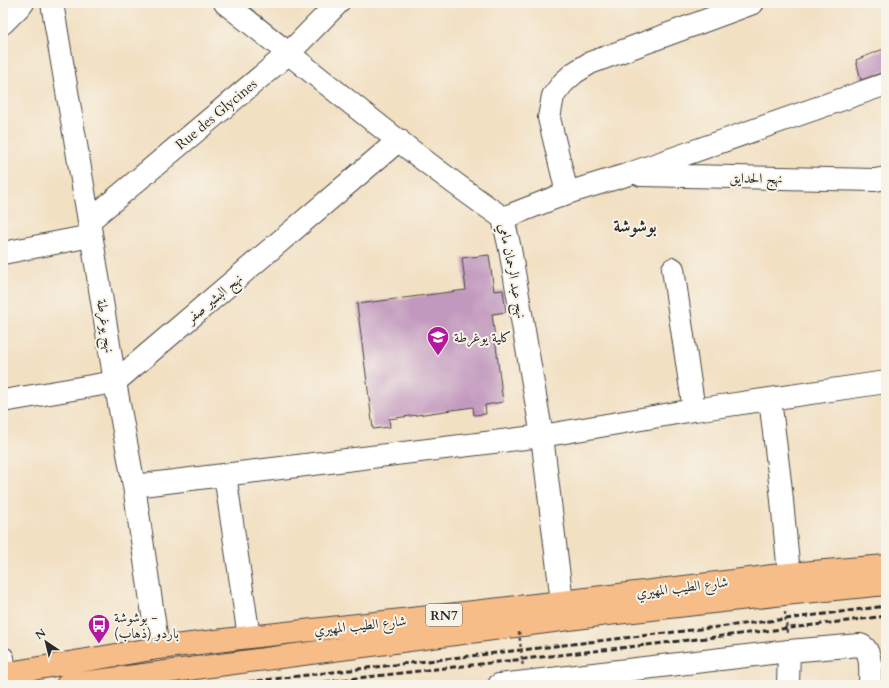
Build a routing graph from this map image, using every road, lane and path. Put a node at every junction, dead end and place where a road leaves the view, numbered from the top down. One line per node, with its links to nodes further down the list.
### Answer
1 (23, 3): 6 (street)
2 (52, 3): 14 (street, نهج يوغرطة)
3 (225, 3): 7 (street, نهج عبد الرحمان مامي)
4 (338, 3): 7 (street, Rue des Glycines)
5 (753, 3): 12 (street)
6 (3, 23)
7 (289, 53): 9 (street, نهج عبد الرحمان مامي); 14 (street, Rue des Glycines)
8 (886, 84): 10 (street)
9 (398, 140): 13 (street, نهج عبد الرحمان مامي); 17 (street, نهج البشير صفر)
10 (626, 175): 11 (street, نهج الحدايق); 12 (street)
11 (886, 178)
12 (567, 193): 13 (street)
13 (503, 218): 22 (street, نهج عبد الرحمان مامي)
14 (90, 228): 15 (street, Rue des Glycines); 17 (street, نهج يوغرطة)
15 (3, 253)
16 (673, 269): 21 (street)
17 (115, 382): 20 (street); 24 (street, نهج يوغرطة)
18 (886, 382): 19 (street)
19 (770, 399): 21 (street); 26 (street)
20 (3, 401)
21 (694, 410): 22 (street)
22 (542, 436): 23 (street); 28 (street, نهج عبد الرحمان مامي)
23 (225, 475): 24 (street); 30 (street)
24 (134, 486): 31 (street, نهج يوغرطة)
25 (886, 566): 26 (main road, شارع الطيب المهيري / RN7)
26 (789, 574): 28 (main road, شارع الطيب المهيري / RN7)
27 (886, 584): 35 (main road, شارع الطيب المهيري / RN7)
28 (562, 602): 30 (main road, شارع الطيب المهيري / RN7)
29 (519, 632): 34 (path, bridge)
30 (249, 637): 31 (main road, شارع الطيب المهيري / RN7)
31 (158, 648): 33 (main road, شارع الطيب المهيري / RN7)
32 (789, 651): 34 (street); 36 (street); 37 (street)
33 (5, 673)
34 (514, 680)
35 (67, 685)
36 (788, 685)
37 (870, 685)

